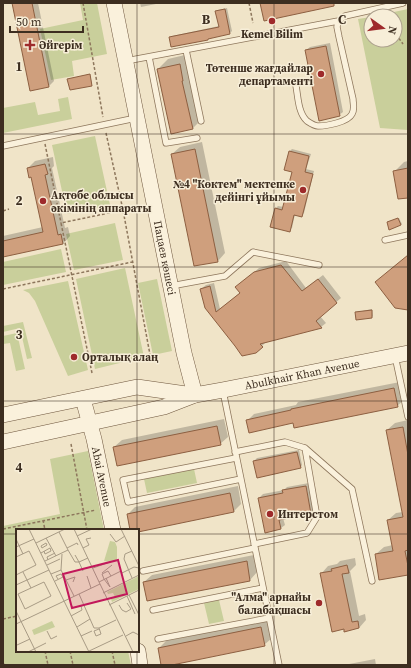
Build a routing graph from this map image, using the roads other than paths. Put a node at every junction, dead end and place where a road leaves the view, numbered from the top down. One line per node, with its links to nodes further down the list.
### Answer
1 (114, 3): 6 (main road, Пацаев көшесі)
2 (403, 3): 3 (lane)
3 (338, 22): 4 (lane); 7 (lane)
4 (186, 50): 5 (lane); 9 (lane)
5 (149, 57): 6 (lane); 10 (lane)
6 (125, 62): 8 (main road, Пацаев көшесі)
7 (296, 86)
8 (137, 118): 11 (lane); 15 (main road, Пацаев көшесі)
9 (201, 121)
10 (196, 138)
11 (3, 146)
12 (408, 235): 13 (lane)
13 (385, 240)
14 (319, 265): 15 (lane)
15 (171, 286): 18 (main road, Пацаев көшесі)
16 (401, 354): 17 (main road, Abulkhair Khan Avenue); 21 (lane)
17 (223, 390): 18 (main road, Abulkhair Khan Avenue); 25 (lane)
18 (195, 395): 19 (main road, Abulkhair Khan Avenue); 22 (main road, Abulkhair Khan Avenue)
19 (84, 399): 20 (main road, Abulkhair Khan Avenue); 22 (main road, Abai Avenue)
20 (3, 415)
21 (408, 417)
22 (89, 424): 23 (main road, Abulkhair Khan Avenue); 27 (main road, Abai Avenue)
23 (3, 442)
24 (305, 448): 25 (lane); 28 (lane); 30 (lane)
25 (236, 455): 26 (lane); 26 (lane)
26 (241, 479): 28 (lane)
27 (113, 529)
28 (254, 546): 29 (lane); 31 (lane)
29 (143, 571)
30 (372, 581)
31 (263, 588): 32 (lane); 33 (lane)
32 (153, 610)
33 (269, 618): 34 (lane); 37 (lane)
34 (158, 639)
35 (138, 652): 36 (main road)
36 (140, 665)
37 (279, 665)

